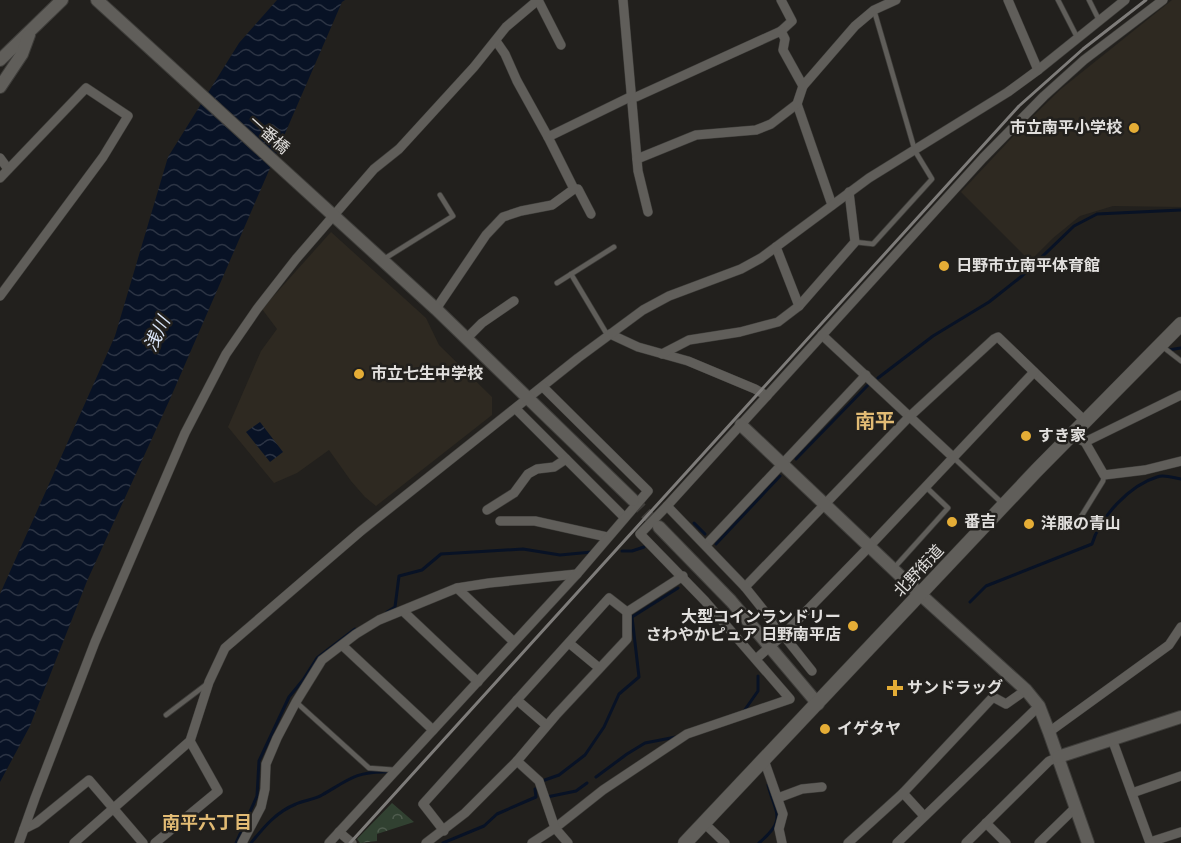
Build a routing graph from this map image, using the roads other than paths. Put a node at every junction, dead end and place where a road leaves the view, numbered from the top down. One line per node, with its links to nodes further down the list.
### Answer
1 (62, 0): 14 (street)
2 (97, 0): 36 (street, 一番橋)
3 (538, 0): 17 (street); 18 (street)
4 (623, 0): 23 (street)
5 (781, 0): 15 (street)
6 (896, 0): 12 (street)
7 (1008, 0): 20 (street)
8 (1058, 0): 16 (lane)
9 (1089, 0): 13 (lane)
10 (1125, 0): 13 (street)
11 (1163, 0): 50 (street)
12 (874, 10): 21 (street); 26 (lane)
13 (1099, 20): 16 (street)
14 (31, 31): 19 (street); 22 (street)
15 (781, 31): 21 (street); 23 (street)
16 (1077, 37): 20 (street)
17 (496, 41): 25 (street); 36 (street)
18 (561, 45)
19 (0, 60)
20 (1038, 70): 26 (street)
21 (804, 86): 24 (street)
22 (0, 87)
23 (630, 97): 25 (street); 28 (street)
24 (797, 104): 28 (street); 34 (street)
25 (548, 137): 31 (street)
26 (915, 151): 32 (street); 38 (lane)
27 (0, 158): 29 (street)
28 (637, 159): 35 (street)
29 (9, 169): 30 (street); 44 (street)
30 (0, 178)
31 (574, 189): 37 (street); 47 (street)
32 (849, 192): 34 (street); 38 (street)
33 (440, 195): 41 (lane)
34 (832, 205): 40 (street)
35 (648, 212)
36 (331, 214): 41 (street, 一番橋); 131 (street)
37 (591, 214)
38 (855, 242): 46 (street)
39 (614, 247): 42 (lane)
40 (776, 248): 46 (street); 49 (street)
41 (382, 260): 47 (street, 一番橋)
42 (571, 274): 43 (lane); 49 (lane)
43 (557, 283)
44 (0, 296)
45 (514, 301): 51 (street)
46 (799, 306): 53 (street)
47 (436, 309): 51 (street, 一番橋)
48 (1181, 324): 52 (main road, 北野街道)
49 (609, 335): 53 (street); 57 (street)
50 (822, 335): 56 (street); 59 (street)
51 (467, 338): 60 (street, 一番橋)
52 (1161, 346): 54 (lane); 63 (main road, 北野街道)
53 (662, 354): 59 (street)
54 (1181, 362)
55 (1034, 372): 62 (street); 63 (street); 67 (street)
56 (866, 375): 62 (street); 70 (street)
57 (543, 387): 60 (street); 78 (street)
58 (1181, 395): 66 (street)
59 (767, 396): 64 (street)
60 (530, 399): 61 (street); 73 (street, 一番橋)
61 (516, 409): 68 (street); 102 (street)
62 (909, 417): 67 (street); 75 (street)
63 (1085, 421): 65 (main road, 北野街道)
64 (741, 425): 70 (street); 76 (street)
65 (1071, 435): 66 (street); 74 (main road, 北野街道)
66 (1085, 442): 71 (street)
67 (954, 458): 72 (street); 74 (lane)
68 (566, 459): 77 (street); 78 (street)
69 (1181, 462): 71 (street)
70 (782, 464): 75 (street); 83 (street)
71 (1104, 476): 81 (lane)
72 (926, 487): 84 (street); 85 (lane)
73 (633, 500)
74 (1004, 504): 90 (main road, 北野街道)
75 (826, 505): 84 (street); 88 (street)
76 (667, 506): 83 (street); 87 (street)
77 (487, 510)
78 (624, 517): 82 (street)
79 (500, 521): 82 (street)
80 (660, 527): 98 (street)
81 (1064, 529)
82 (607, 537): 86 (street)
83 (706, 545): 88 (street)
84 (869, 546): 85 (street); 94 (street)
85 (893, 568): 90 (street)
86 (577, 574): 89 (street); 95 (street)
87 (683, 576): 92 (street); 99 (street)
88 (745, 587): 94 (street)
89 (457, 588): 91 (street); 95 (street)
90 (920, 594): 104 (street); 107 (main road, 北野街道)
91 (403, 611): 97 (street); 103 (street)
92 (627, 612): 96 (street); 100 (street)
93 (1181, 627): 113 (street)
94 (783, 635): 98 (street); 101 (street)
95 (513, 641): 103 (street)
96 (569, 643): 100 (street); 105 (street)
97 (343, 645): 106 (street); 112 (street)
98 (770, 646): 99 (street); 107 (street)
99 (756, 659): 130 (street)
100 (598, 667): 111 (street)
101 (812, 671)
102 (209, 682): 109 (lane); 115 (street)
103 (477, 682): 112 (street)
104 (1026, 690): 108 (street); 122 (street)
105 (517, 700): 111 (street); 132 (street)
106 (296, 702): 119 (lane); 139 (street)
107 (818, 704): 118 (main road, 北野街道)
108 (1039, 706): 113 (street); 127 (street)
109 (166, 715)
110 (1181, 717): 114 (street)
111 (546, 725): 117 (street)
112 (434, 730): 119 (street)
113 (1049, 732): 116 (street)
114 (1113, 739): 116 (street); 123 (street)
115 (190, 741): 126 (street); 138 (street)
116 (1058, 757): 125 (street); 129 (street)
117 (517, 760): 130 (street); 132 (street)
118 (764, 760): 124 (street); 128 (main road, 北野街道)
119 (396, 770): 133 (street)
120 (1181, 777): 123 (street)
121 (822, 787): 124 (street)
122 (903, 793): 127 (street); 148 (street)
123 (1132, 793): 154 (street)
124 (778, 798): 147 (street)
125 (1076, 807): 152 (street); 153 (street)
126 (113, 809): 131 (street); 136 (street); 137 (street)
127 (924, 816): 149 (street)
128 (704, 823): 145 (main road, 北野街道); 146 (street)
129 (986, 824): 150 (street); 151 (street)
130 (555, 828): 143 (street); 144 (street)
131 (24, 829): 135 (street)
132 (444, 831): 142 (street)
133 (339, 832): 140 (street); 141 (street)
134 (1181, 832): 154 (street)
135 (19, 843)
136 (74, 843)
137 (143, 843)
138 (155, 843)
139 (242, 843)
140 (329, 843)
141 (352, 843)
142 (426, 843)
143 (532, 843)
144 (568, 843)
145 (685, 843)
146 (725, 843)
147 (782, 843)
148 (848, 843)
149 (897, 843)
150 (966, 843)
151 (1006, 843)
152 (1039, 843)
153 (1089, 843)
154 (1150, 843)

